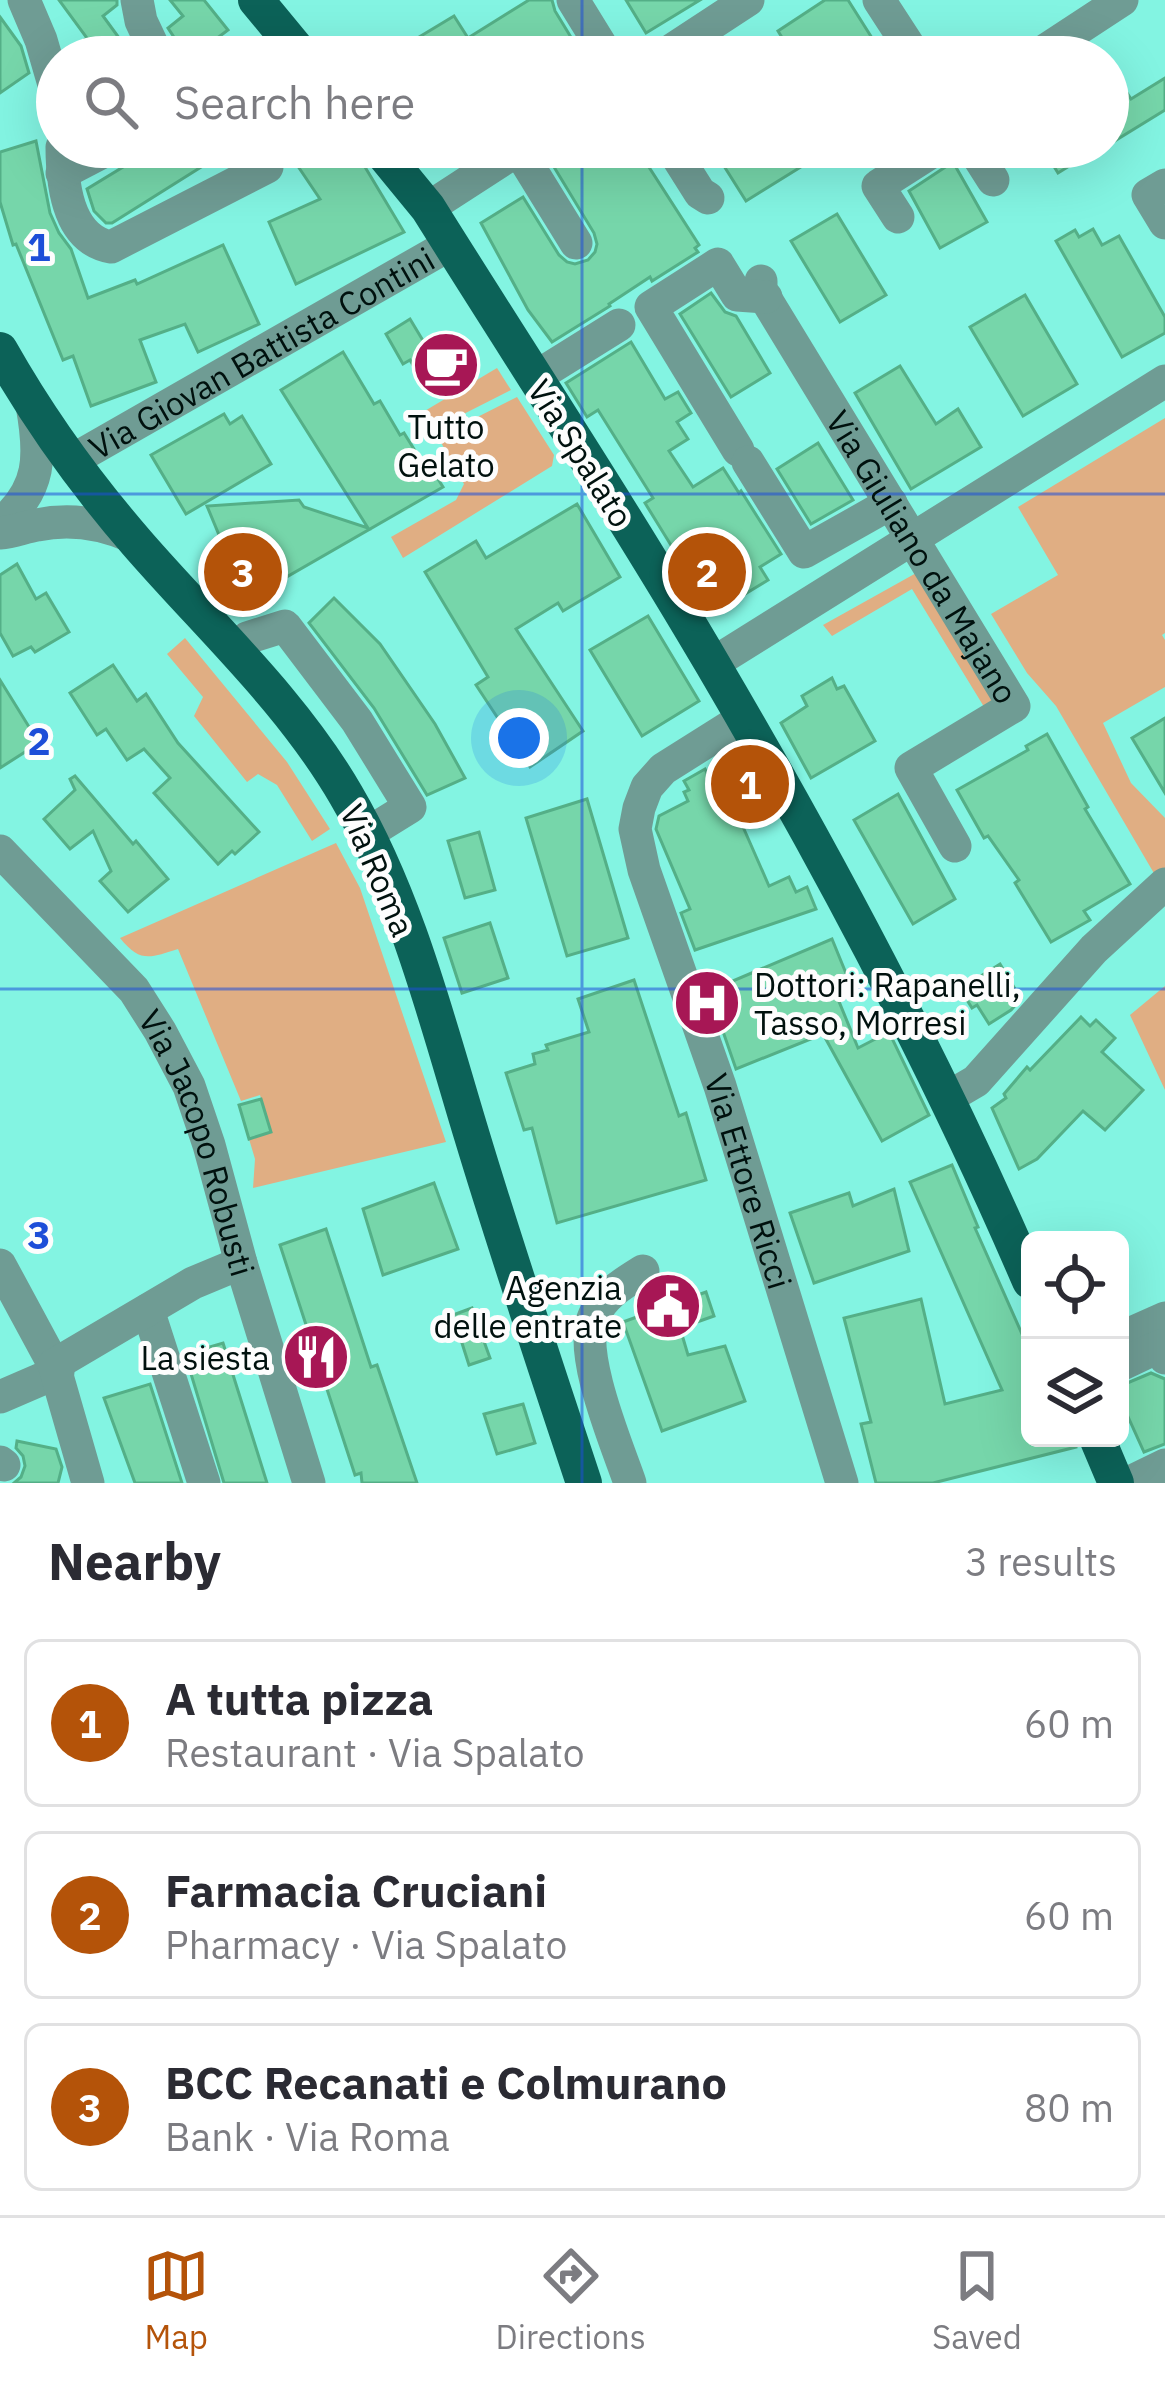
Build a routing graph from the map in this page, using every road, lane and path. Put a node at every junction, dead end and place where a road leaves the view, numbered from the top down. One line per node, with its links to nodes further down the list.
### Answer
1 (24, 0): 8 (street)
2 (137, 0): 9 (street)
3 (256, 0): 10 (main road)
4 (573, 0): 11 (street)
5 (748, 0): 12 (street)
6 (879, 0): 13 (street)
7 (1121, 0): 14 (street)
8 (39, 36)
9 (148, 36)
10 (275, 36)
11 (595, 36)
12 (693, 36)
13 (902, 36)
14 (1067, 36)
15 (63, 168): 16 (street)
16 (266, 168)
17 (395, 168): 26 (main road, Via Spalato)
18 (489, 168): 26 (street)
19 (532, 168): 29 (street)
20 (684, 168): 25 (street)
21 (906, 168): 27 (street)
22 (985, 168): 23 (street)
23 (993, 180)
24 (1165, 185): 28 (street)
25 (703, 198)
26 (428, 208): 30 (main road, Via Spalato)
27 (898, 217)
28 (1165, 223)
29 (576, 243)
30 (451, 244): 33 (main road, Via Spalato); 36 (street, Via Giovan Battista Contini)
31 (619, 325): 33 (street)
32 (0, 350): 35 (main road, Via Roma)
33 (534, 378): 42 (main road, Via Spalato)
34 (1165, 381): 40 (street)
35 (32, 405): 36 (main road, Via Roma); 38 (street)
36 (71, 461): 39 (main road, Via Roma)
37 (890, 503): 37 (street, Via Giuliano da Majano); 40 (street, Via Giuliano da Majano)
38 (0, 529): 39 (street)
39 (131, 536): 41 (main road, Via Roma)
40 (912, 539): 42 (street); 45 (street, Via Giuliano da Majano)
41 (234, 649): 44 (main road, Via Roma); 44 (street)
42 (712, 664): 43 (main road, Via Spalato)
43 (744, 718): 48 (main road, Via Spalato); 67 (street, Via Ettore Ricci)
44 (368, 833): 65 (main road, Via Roma)
45 (955, 846)
46 (0, 851): 50 (street, Via Jacopo Robusti)
47 (1162, 892): 48 (street)
48 (947, 1098): 49 (main road, Via Spalato)
49 (1021, 1261)
50 (241, 1263): 53 (street); 64 (street, Via Jacopo Robusti)
51 (0, 1265): 58 (street)
52 (643, 1271): 66 (street)
53 (148, 1310): 58 (street); 63 (street)
54 (1165, 1318): 55 (street)
55 (1129, 1334)
56 (1165, 1358): 57 (street)
57 (1129, 1361)
58 (56, 1368): 59 (street); 62 (street)
59 (0, 1397)
60 (1101, 1447): 68 (main road)
61 (1165, 1465): 69 (street)
62 (88, 1483)
63 (204, 1483)
64 (309, 1483)
65 (584, 1483)
66 (630, 1483)
67 (842, 1483)
68 (1116, 1483)
69 (1128, 1483)

